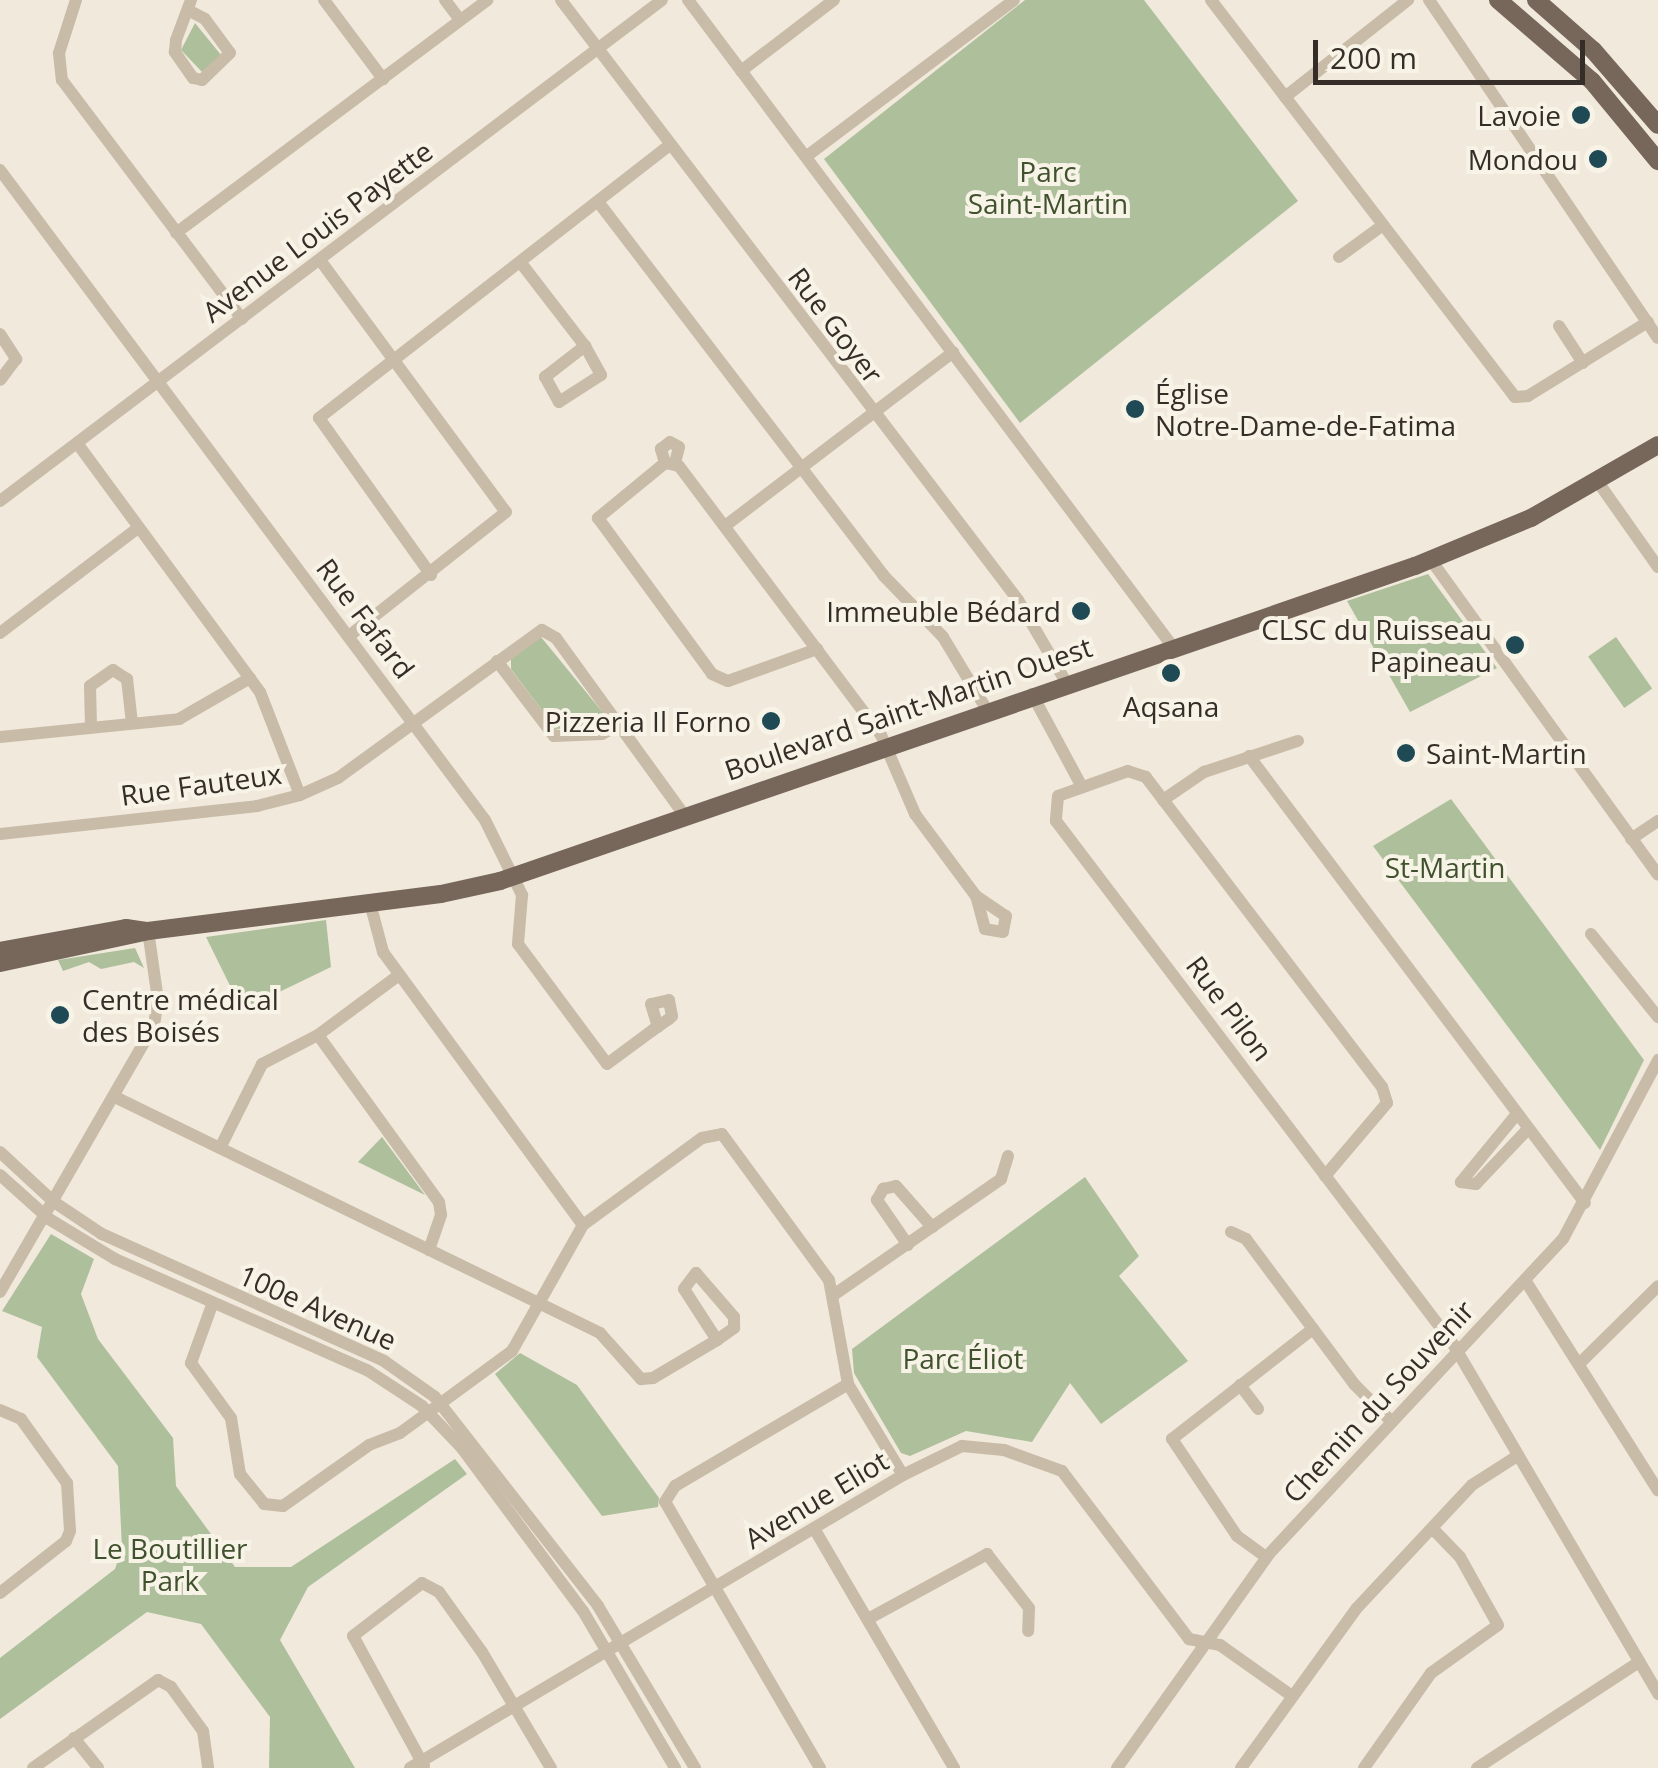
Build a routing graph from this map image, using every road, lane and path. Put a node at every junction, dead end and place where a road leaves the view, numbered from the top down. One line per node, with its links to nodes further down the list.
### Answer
1 (76, 0): 28 (street)
2 (324, 0): 19 (street)
3 (445, 0): 16 (street)
4 (487, 0): 16 (street)
5 (560, 0): 17 (street, Rue Goyer)
6 (662, 0): 17 (street, Avenue Louis Payette)
7 (688, 0): 18 (street)
8 (834, 0): 18 (street)
9 (1014, 0): 23 (street)
10 (1211, 0): 20 (street)
11 (1408, 0): 20 (street)
12 (1429, 0): 33 (street)
13 (1498, 0): 24 (main road)
14 (1536, 0): 21 (main road)
15 (190, 5): 15 (street)
16 (460, 20): 19 (street)
17 (598, 51): 22 (street, Rue Goyer); 30 (street, Avenue Louis Payette)
18 (742, 70): 23 (street)
19 (383, 79): 28 (street)
20 (1285, 97): 27 (street)
21 (1658, 125)
22 (668, 146): 26 (street); 43 (street, Rue Goyer)
23 (807, 156): 38 (street)
24 (1658, 161)
25 (0, 170): 42 (street, Rue Fafard)
26 (599, 203): 31 (street); 46 (street)
27 (1383, 225): 29 (street); 40 (street)
28 (176, 233): 32 (street)
29 (1339, 257)
30 (320, 260): 32 (street, Avenue Louis Payette); 39 (street)
31 (521, 263): 37 (street); 39 (street)
32 (242, 319): 42 (street, Avenue Louis Payette)
33 (1648, 322): 36 (street); 40 (street)
34 (1559, 326): 40 (street)
35 (0, 334): 41 (street)
36 (1658, 338)
37 (584, 346): 37 (street)
38 (954, 352): 43 (street); 56 (street)
39 (394, 358): 53 (street); 53 (street)
40 (1582, 362)
41 (0, 380)
42 (159, 381): 44 (street, Avenue Louis Payette); 55 (street, Rue Fafard)
43 (872, 413): 46 (street); 60 (street, Rue Goyer)
44 (77, 444): 48 (street, Avenue Louis Payette); 50 (street)
45 (1658, 445): 47 (main road, Boulevard Saint-Martin Ouest)
46 (802, 468): 49 (street); 62 (street)
47 (1598, 482): 51 (main road, Boulevard Saint-Martin Ouest); 52 (street)
48 (0, 501)
49 (725, 526): 57 (street); 57 (street)
50 (138, 528): 54 (street); 59 (street)
51 (1431, 560): 56 (main road, Boulevard Saint-Martin Ouest); 77 (street)
52 (1658, 567)
53 (430, 575): 55 (street)
54 (0, 633)
55 (349, 636): 64 (street, Rue Fafard)
56 (1173, 647): 60 (main road, Boulevard Saint-Martin Ouest)
57 (817, 649): 69 (street)
58 (497, 660): 64 (street, Rue Fauteux); 65 (street); 65 (street, Rue Fauteux)
59 (250, 678): 63 (street); 72 (street)
60 (1066, 682): 61 (main road, Boulevard Saint-Martin Ouest)
61 (1032, 694): 62 (main road, Boulevard Saint-Martin Ouest); 71 (street)
62 (987, 710): 69 (main road, Boulevard Saint-Martin Ouest)
63 (132, 723): 66 (street); 66 (street)
64 (413, 723): 72 (street, Rue Fauteux); 79 (street, Rue Fafard)
65 (620, 725): 74 (street, Rue Fauteux)
66 (91, 727): 67 (street)
67 (0, 736)
68 (1298, 741): 70 (street)
69 (886, 745): 74 (main road, Boulevard Saint-Martin Ouest); 80 (street)
70 (1249, 756): 73 (street); 92 (street)
71 (1082, 787): 73 (street); 98 (street, Rue Pilon)
72 (300, 795): 76 (street, Rue Fauteux)
73 (1164, 800): 98 (street)
74 (684, 815): 79 (main road, Boulevard Saint-Martin Ouest)
75 (1658, 821): 77 (street)
76 (0, 834)
77 (1631, 838): 78 (street)
78 (1658, 875)
79 (512, 877): 81 (main road, Boulevard Saint-Martin Ouest); 88 (street, Rue Fafard)
80 (976, 896)
81 (370, 904): 82 (main road, Boulevard Saint-Martin Ouest); 86 (street)
82 (148, 931): 84 (main road, Boulevard Saint-Martin Ouest); 85 (main road, Boulevard Saint-Martin Ouest); 91 (street)
83 (1592, 934): 87 (street)
84 (0, 951)
85 (0, 963)
86 (399, 975): 89 (street); 102 (street)
87 (1658, 1017)
88 (658, 1027)
89 (318, 1035): 94 (street); 106 (street)
90 (1658, 1060): 100 (street, Chemin du Souvenir)
91 (117, 1098): 94 (street); 99 (street)
92 (1516, 1115): 93 (street); 93 (street)
93 (1527, 1130): 100 (street)
94 (220, 1148): 106 (street)
95 (0, 1152): 99 (street, 100e Avenue)
96 (1008, 1156): 103 (street)
97 (0, 1175): 101 (street, 100e Avenue)
98 (1326, 1176): 115 (street, Rue Pilon)
99 (54, 1202): 101 (street); 119 (street, 100e Avenue)
100 (1585, 1203): 107 (street, Chemin du Souvenir)
101 (46, 1216): 108 (street); 112 (street, 100e Avenue)
102 (583, 1225): 109 (street); 111 (street)
103 (932, 1227): 105 (street); 105 (street)
104 (1231, 1232): 113 (street)
105 (908, 1246): 109 (street)
106 (429, 1250): 111 (street)
107 (1525, 1280): 115 (street, Chemin du Souvenir); 116 (street)
108 (0, 1292)
109 (835, 1294): 117 (street)
110 (1656, 1295): 116 (street)
111 (537, 1303): 114 (street); 119 (street)
112 (212, 1305): 122 (street, 100e Avenue); 122 (street)
113 (1313, 1329): 118 (street); 123 (street)
114 (717, 1340): 114 (street)
115 (1458, 1353): 123 (street, Chemin du Souvenir); 124 (street, Rue Pilon)
116 (1581, 1362): 126 (street)
117 (848, 1384): 125 (street); 130 (street)
118 (1240, 1385): 121 (street); 129 (street)
119 (441, 1403): 122 (street); 135 (street, 100e Avenue)
120 (0, 1410): 131 (street)
121 (1258, 1410)
122 (428, 1412): 136 (street, 100e Avenue)
123 (1392, 1422): 129 (street, Chemin du Souvenir)
124 (1514, 1458): 127 (street); 137 (street, Rue Pilon)
125 (902, 1475): 128 (street, Avenue Eliot); 134 (street, Avenue Eliot)
126 (1658, 1490)
127 (1432, 1528): 139 (street); 153 (street)
128 (814, 1530): 130 (street, Avenue Eliot); 132 (street)
129 (1266, 1557): 134 (street, Chemin du Souvenir)
130 (713, 1590): 135 (street, Avenue Eliot); 149 (street)
131 (0, 1593)
132 (868, 1619): 133 (street); 150 (street)
133 (1028, 1631)
134 (1206, 1642): 139 (street, Avenue Eliot); 151 (street, Chemin du Souvenir)
135 (621, 1644): 136 (street, Avenue Eliot); 148 (street, 100e Avenue)
136 (608, 1651): 140 (street, Avenue Eliot); 147 (street, 100e Avenue)
137 (1639, 1662): 138 (street, Rue Pilon); 154 (street)
138 (1658, 1694)
139 (1292, 1696): 152 (street)
140 (516, 1706): 142 (street, Avenue Eliot); 142 (street); 146 (street)
141 (74, 1738): 143 (street); 144 (street); 145 (street)
142 (419, 1766)
143 (33, 1768)
144 (98, 1768)
145 (208, 1768)
146 (551, 1768)
147 (675, 1768)
148 (695, 1768)
149 (820, 1768)
150 (954, 1768)
151 (1117, 1768)
152 (1241, 1768)
153 (1364, 1768)
154 (1476, 1768)

